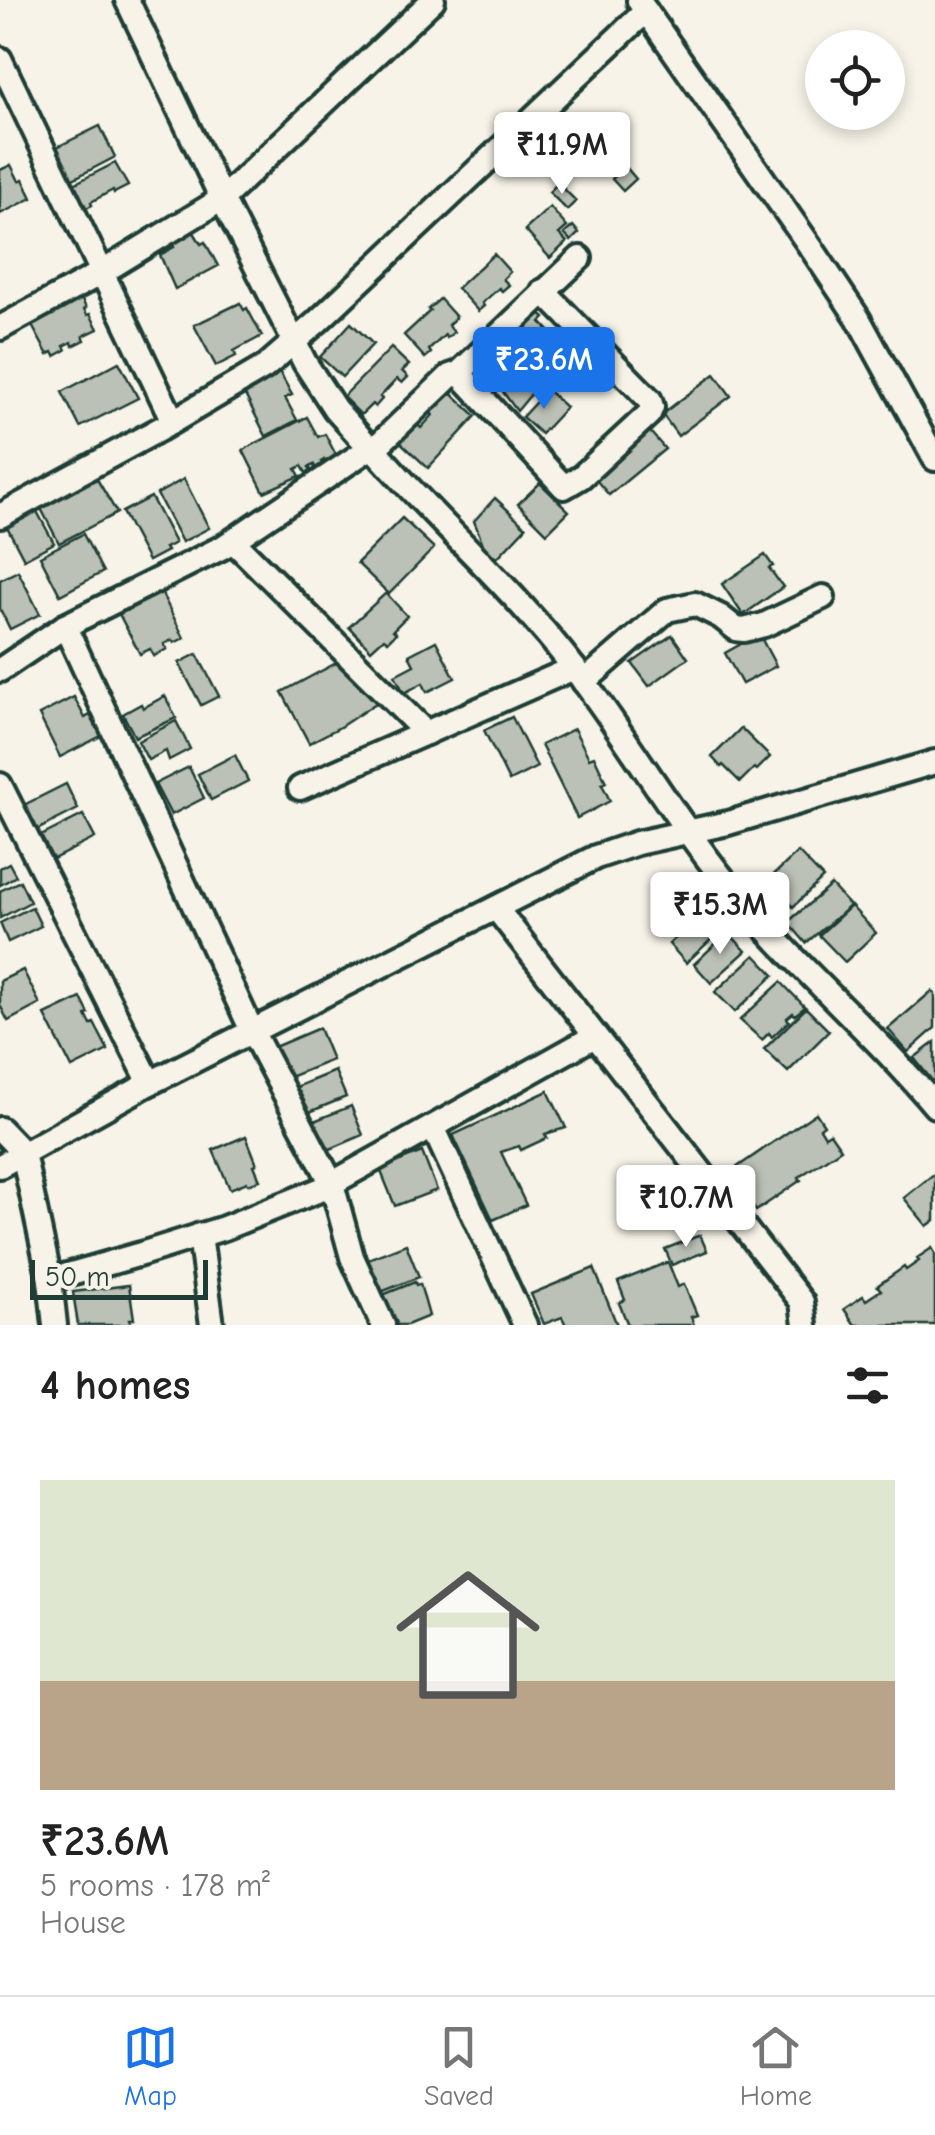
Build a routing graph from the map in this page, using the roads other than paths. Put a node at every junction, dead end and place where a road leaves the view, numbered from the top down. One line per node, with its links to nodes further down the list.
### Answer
1 (127, 0): 5 (street)
2 (433, 0): 5 (street)
3 (642, 6): 10 (street); 14 (street)
4 (0, 59): 7 (street)
5 (222, 199): 7 (street); 10 (street)
6 (580, 258): 8 (street)
7 (101, 273): 9 (street); 12 (street)
8 (543, 291): 11 (street); 11 (street)
9 (0, 328)
10 (294, 341): 12 (street); 13 (street)
11 (459, 373): 13 (street)
12 (173, 421): 15 (street)
13 (372, 449): 16 (street); 20 (street)
14 (935, 459)
15 (0, 516)
16 (233, 541): 18 (street); 21 (street)
17 (824, 597): 20 (street)
18 (64, 626): 19 (street); 27 (street)
19 (0, 670)
20 (579, 675): 21 (street); 25 (street)
21 (426, 733): 24 (street)
22 (935, 762): 25 (street)
23 (0, 785): 29 (street)
24 (300, 788)
25 (687, 831): 26 (street); 30 (street)
26 (496, 908): 27 (street); 28 (street)
27 (252, 1031): 29 (street); 35 (street)
28 (595, 1036): 31 (street); 42 (street)
29 (150, 1083): 33 (street)
30 (935, 1106)
31 (433, 1127): 35 (street); 41 (street)
32 (0, 1129): 33 (street)
33 (23, 1153): 34 (street); 37 (street)
34 (0, 1166)
35 (332, 1184): 36 (street); 40 (street)
36 (200, 1236): 37 (street); 39 (street)
37 (50, 1280): 38 (street)
38 (55, 1325)
39 (212, 1325)
40 (383, 1325)
41 (525, 1325)
42 (806, 1325)

